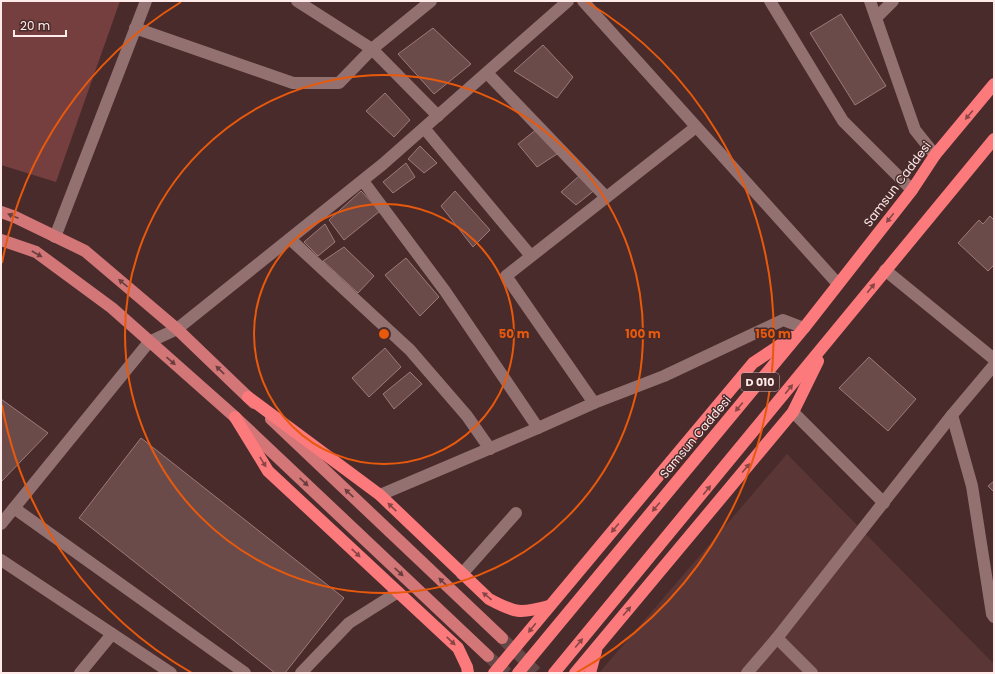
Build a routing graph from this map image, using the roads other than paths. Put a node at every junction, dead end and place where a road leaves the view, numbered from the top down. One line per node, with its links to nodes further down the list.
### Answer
1 (146, 1): 11 (street)
2 (297, 1): 9 (street)
3 (431, 1): 12 (street)
4 (568, 1): 13 (street)
5 (583, 1): 16 (street)
6 (770, 1): 21 (street)
7 (870, 1): 10 (street)
8 (892, 1): 10 (street)
9 (312, 6): 12 (street)
10 (876, 18): 19 (street)
11 (135, 28): 12 (street); 24 (street)
12 (372, 49): 15 (street)
13 (486, 73): 15 (street); 22 (street)
14 (994, 84): 19 (highway, Samsun Caddesi / D 010, one-way to 19)
15 (438, 116): 17 (street)
16 (696, 127): 22 (street); 29 (street)
17 (424, 128): 20 (street); 27 (street)
18 (994, 139): 28 (highway, D 010)
19 (935, 155): 21 (highway, Samsun Caddesi / D 010)
20 (363, 181): 25 (street); 41 (street)
21 (912, 190): 29 (highway, Samsun Caddesi / D 010, one-way to 29)
22 (606, 197): 27 (street)
23 (1, 212): 24 (main road, one-way to 23)
24 (55, 236): 31 (main road, one-way to 24)
25 (290, 239): 31 (street); 42 (street)
26 (1, 240): 33 (main road, one-way to 33)
27 (531, 256): 37 (street)
28 (885, 270): 32 (highway, D 010, one-way to 28); 34 (street)
29 (838, 284): 30 (highway, Samsun Caddesi / D 010)
30 (804, 328): 37 (street); 51 (highway, one-way to 51); 64 (highway, Samsun Caddesi / D 010, one-way to 64)
31 (177, 329): 33 (street); 36 (main road, one-way to 31)
32 (828, 340): 38 (highway); 65 (highway, D 010, one-way to 32)
33 (149, 342): 40 (main road, one-way to 40); 45 (street)
34 (994, 359)
35 (994, 365): 39 (street)
36 (248, 397): 43 (highway); 54 (main road, one-way to 36)
37 (594, 403): 41 (street)
38 (793, 412): 44 (street); 56 (highway, one-way to 38)
39 (952, 415): 44 (street); 52 (street)
40 (235, 417): 50 (highway, one-way to 50); 57 (main road, one-way to 57)
41 (538, 428): 42 (street)
42 (490, 449): 43 (street)
43 (380, 495): 49 (highway, one-way to 43)
44 (884, 503): 55 (street)
45 (14, 508): 47 (street); 60 (street)
46 (516, 513): 49 (street)
47 (1, 524)
48 (1, 560): 53 (street)
49 (462, 574): 51 (highway, one-way to 49)
50 (398, 592): 61 (street); 62 (highway, one-way to 62)
51 (549, 606): 63 (highway, one-way to 63)
52 (994, 617)
53 (112, 634): 58 (street); 59 (street)
54 (502, 638)
55 (777, 638): 68 (street); 69 (street)
56 (598, 646): 66 (highway); 67 (highway)
57 (488, 656)
58 (80, 673)
59 (171, 673)
60 (245, 673)
61 (301, 673)
62 (468, 673)
63 (494, 673)
64 (518, 673)
65 (554, 673)
66 (575, 673)
67 (590, 673)
68 (746, 673)
69 (812, 673)

